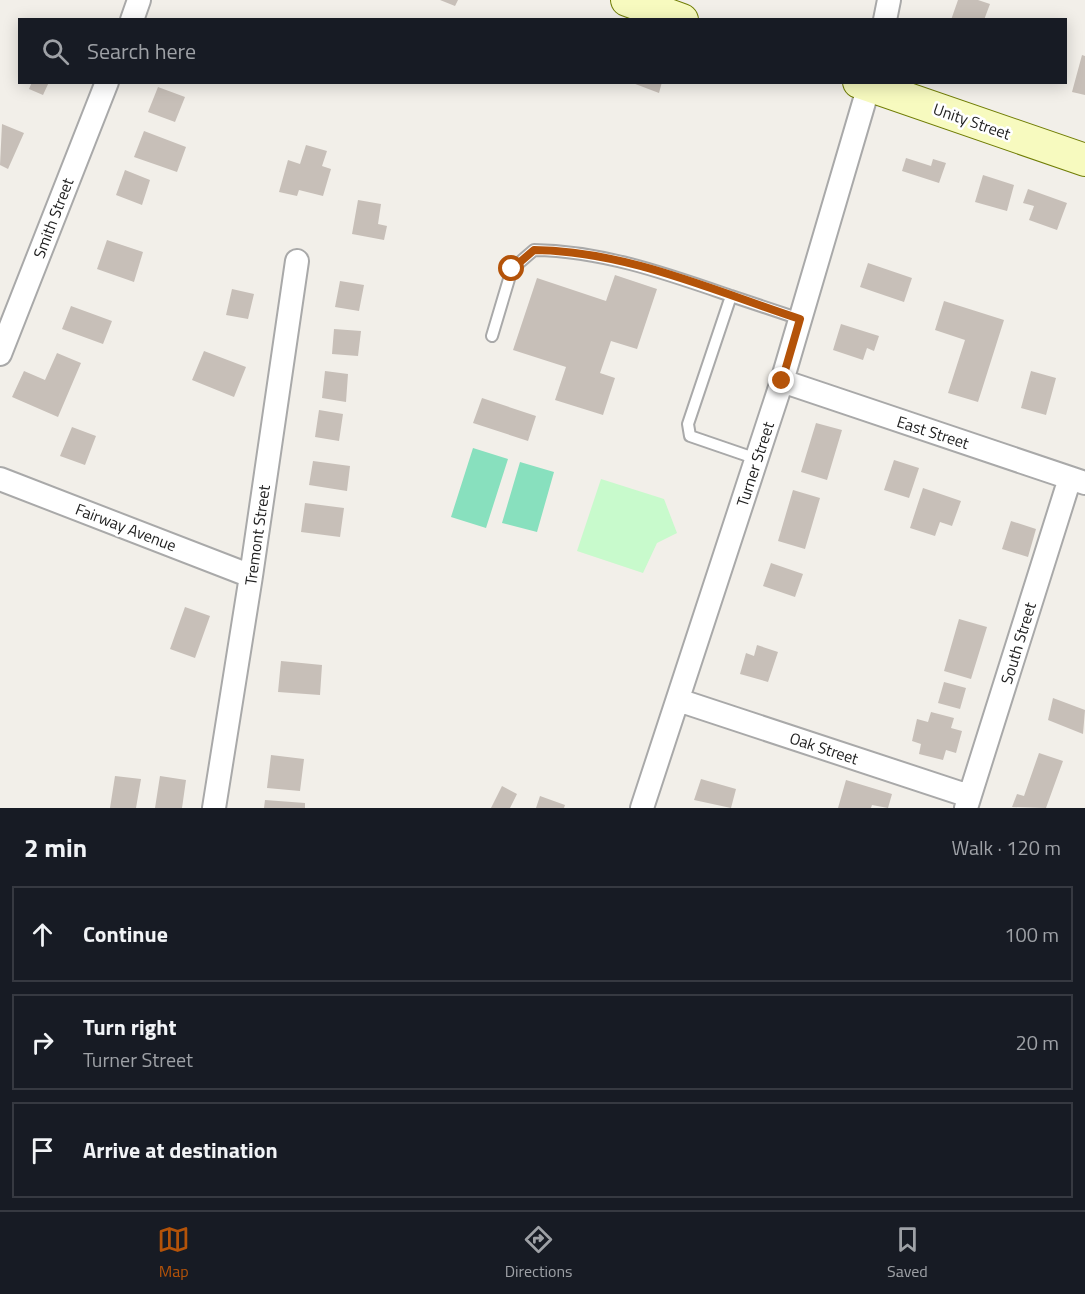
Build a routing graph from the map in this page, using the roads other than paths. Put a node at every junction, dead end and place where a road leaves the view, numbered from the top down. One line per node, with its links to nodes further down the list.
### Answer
1 (140, 0): 4 (street)
2 (627, 0): 5 (street)
3 (890, 0): 6 (street)
4 (133, 18)
5 (676, 18)
6 (886, 18)
7 (106, 84): 14 (street, Smith Street)
8 (866, 84): 9 (street, Unity Street); 12 (street, Turner Street)
9 (1085, 160)
10 (297, 261): 19 (street, Tremont Street)
11 (731, 296): 12 (lane); 13 (lane); 16 (lane)
12 (800, 319): 15 (street, Turner Street)
13 (492, 336)
14 (0, 354)
15 (782, 381): 16 (street, Turner Street); 18 (street, East Street)
16 (757, 459): 20 (street, Turner Street)
17 (0, 479): 19 (street, Fairway Avenue)
18 (1077, 480): 21 (street, South Street)
19 (251, 576): 22 (street, Tremont Street)
20 (678, 700): 21 (street, Oak Street); 23 (street, Turner Street)
21 (968, 802)
22 (214, 808)
23 (642, 808)

